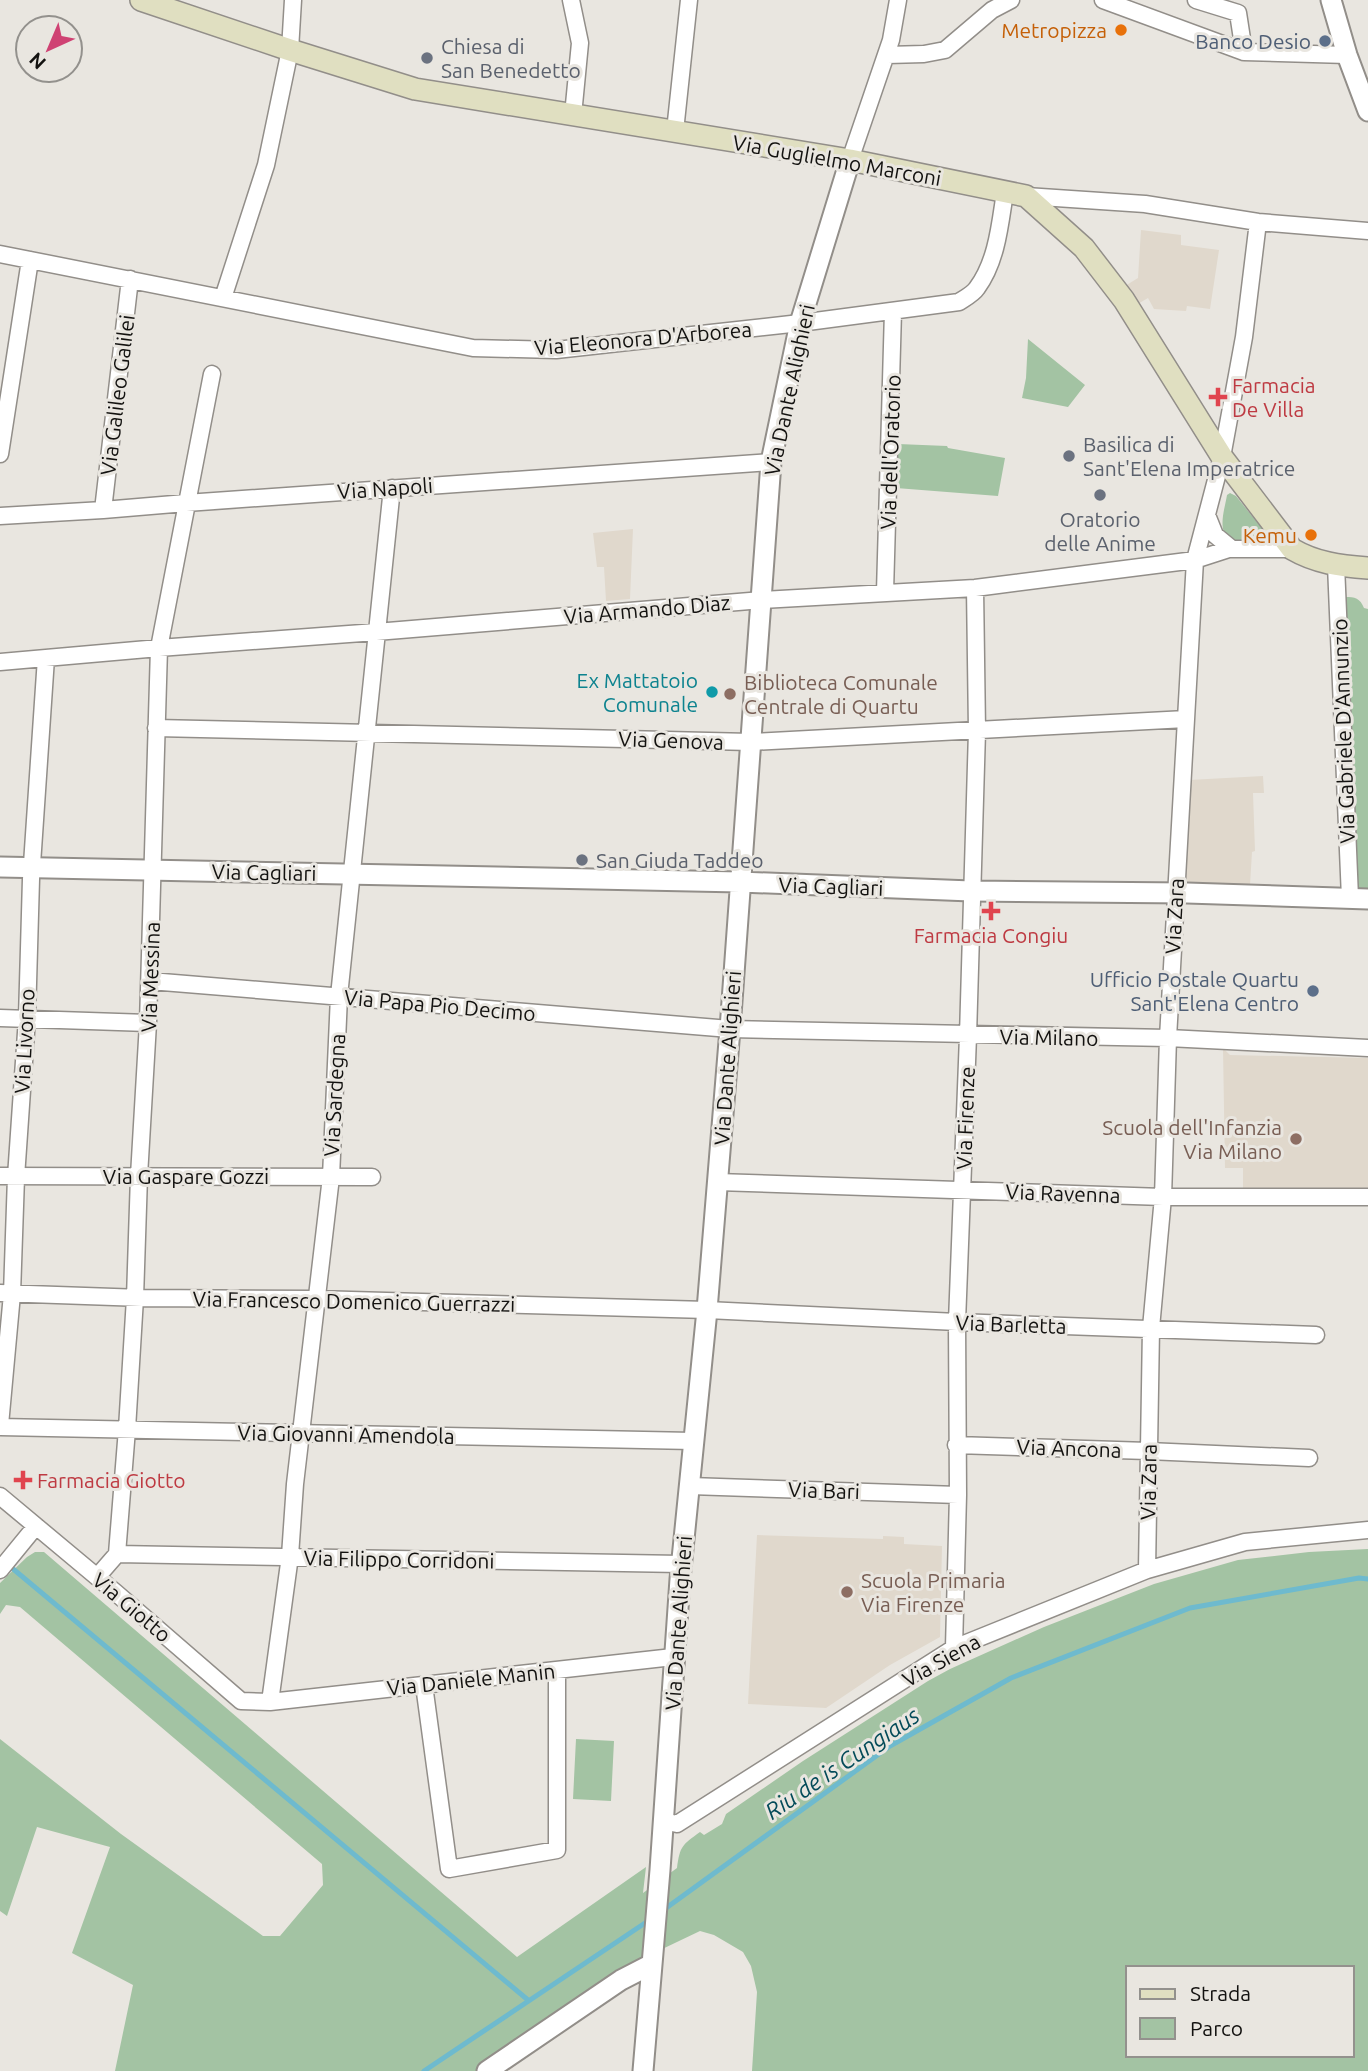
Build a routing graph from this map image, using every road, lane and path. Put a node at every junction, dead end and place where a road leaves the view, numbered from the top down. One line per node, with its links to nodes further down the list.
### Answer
1 (141, 0): 10 (main road, Via Guglielmo Marconi)
2 (293, 0): 10 (street)
3 (571, 0): 15 (street)
4 (690, 0): 16 (street)
5 (898, 0): 12 (street)
6 (1012, 0): 12 (street)
7 (1103, 0): 11 (street)
8 (1196, 0): 11 (street)
9 (1331, 0): 13 (street)
10 (290, 50): 15 (main road, Via Guglielmo Marconi); 24 (street)
11 (1244, 52): 13 (street)
12 (887, 55): 17 (street)
13 (1347, 55): 14 (street)
14 (1368, 111)
15 (573, 115): 16 (main road, Via Guglielmo Marconi)
16 (675, 131): 17 (main road, Via Guglielmo Marconi)
17 (850, 160): 18 (main road, Via Guglielmo Marconi); 26 (street, Via Dante Alighieri)
18 (1015, 194): 19 (street); 25 (street, Via Eleonora D'Arborea); 29 (main road, Via Guglielmo Marconi)
19 (1258, 222): 20 (street); 29 (street, Via Zara)
20 (1368, 231)
21 (0, 254): 22 (street, Via Eleonora D'Arborea)
22 (30, 260): 23 (street, Via Eleonora D'Arborea); 28 (street)
23 (130, 279): 24 (street, Via Eleonora D'Arborea); 33 (street, Via Galileo Galilei)
24 (223, 298): 26 (street, Via Eleonora D'Arborea)
25 (893, 312): 26 (street, Via Eleonora D'Arborea); 42 (street, Via dell'Oratorio)
26 (800, 323): 30 (street, Via Dante Alighieri)
27 (212, 374): 32 (street, Via Messina)
28 (0, 454)
29 (1222, 457): 34 (street, Via Zara); 37 (main road, Via Guglielmo Marconi)
30 (771, 462): 31 (street, Via Napoli); 43 (street, Via Dante Alighieri)
31 (392, 488): 32 (street, Via Napoli); 44 (street, Via Sardegna)
32 (186, 503): 33 (street, Via Napoli); 45 (street, Via Messina)
33 (103, 510): 35 (street, Via Napoli)
34 (1207, 515): 36 (street); 38 (street, Via Zara)
35 (0, 516)
36 (1232, 548): 37 (street, Via Armando Diaz); 38 (street, Via Armando Diaz)
37 (1292, 549): 39 (main road)
38 (1195, 560): 41 (street, Via Armando Diaz); 48 (street, Via Zara)
39 (1336, 565): 40 (main road); 60 (street, Via Gabriele D'Annunzio)
40 (1368, 568)
41 (975, 588): 42 (street, Via Armando Diaz); 50 (street, Via Firenze)
42 (885, 592): 43 (street, Via Armando Diaz)
43 (762, 600): 44 (street, Via Armando Diaz); 52 (street, Via Dante Alighieri)
44 (376, 632): 45 (street, Via Armando Diaz); 51 (street, Via Sardegna)
45 (159, 648): 46 (street, Via Armando Diaz); 49 (street, Via Messina)
46 (46, 658): 47 (street, Via Armando Diaz); 54 (street, Via Livorno)
47 (0, 662)
48 (1186, 719): 50 (street, Via Genova); 59 (street, Via Zara)
49 (156, 728): 51 (street, Via Genova); 55 (street, Via Messina)
50 (976, 731): 52 (street, Via Genova); 58 (street, Via Firenze)
51 (366, 732): 52 (street, Via Genova); 56 (street, Via Sardegna)
52 (751, 742): 57 (street, Via Dante Alighieri)
53 (0, 867): 54 (street, Via Cagliari)
54 (32, 869): 55 (street, Via Cagliari); 64 (street, Via Livorno)
55 (153, 870): 56 (street, Via Cagliari); 61 (street, Via Messina)
56 (351, 874): 57 (street, Via Cagliari); 62 (street, Via Sardegna)
57 (740, 882): 58 (street, Via Cagliari); 66 (street, Via Dante Alighieri)
58 (971, 891): 59 (street, Via Cagliari); 67 (street, Via Firenze)
59 (1176, 893): 60 (street, Via Cagliari); 68 (street, Via Zara)
60 (1359, 898)
61 (150, 981): 62 (street, Via Papa Pio Decimo); 65 (street, Via Messina)
62 (339, 996): 66 (street, Via Papa Pio Decimo); 72 (street, Via Sardegna)
63 (0, 1018): 64 (street)
64 (27, 1018): 65 (street); 70 (street, Via Livorno)
65 (148, 1023): 71 (street, Via Messina)
66 (730, 1030): 67 (street, Via Milano); 74 (street, Via Dante Alighieri)
67 (968, 1035): 68 (street, Via Milano); 75 (street, Via Firenze)
68 (1168, 1038): 69 (street, Via Milano); 76 (street, Via Zara)
69 (1368, 1048)
70 (8, 1176): 71 (street, Via Gaspare Gozzi); 78 (street, Via Livorno)
71 (139, 1176): 72 (street, Via Gaspare Gozzi); 79 (street, Via Messina)
72 (331, 1177): 73 (street, Via Gaspare Gozzi); 80 (street, Via Sardegna)
73 (372, 1177)
74 (717, 1182): 75 (street, Via Ravenna); 81 (street, Via Dante Alighieri)
75 (962, 1190): 76 (street, Via Ravenna); 82 (street, Via Firenze)
76 (1163, 1197): 77 (street, Via Ravenna); 83 (street, Via Zara)
77 (1368, 1197)
78 (6, 1293): 79 (street, Via Francesco Domenico Guerrazzi); 85 (street, Via Livorno)
79 (135, 1298): 80 (street, Via Francesco Domenico Guerrazzi); 86 (street, Via Messina)
80 (316, 1298): 81 (street, Via Francesco Domenico Guerrazzi); 87 (street, Via Sardegna)
81 (707, 1310): 82 (street, Via Barletta); 88 (street, Via Dante Alighieri)
82 (957, 1322): 83 (street, Via Barletta); 89 (street, Via Firenze)
83 (1151, 1328): 84 (street, Via Barletta); 90 (street, Via Zara)
84 (1316, 1335)
85 (0, 1426): 86 (street, Via Giovanni Amendola)
86 (127, 1429): 87 (street, Via Giovanni Amendola); 97 (street, Via Messina)
87 (301, 1433): 88 (street, Via Giovanni Amendola); 98 (street, Via Sardegna)
88 (693, 1441): 92 (street, Via Dante Alighieri)
89 (956, 1445): 90 (street, Via Ancona); 93 (street, Via Firenze)
90 (1148, 1451): 91 (street, Via Ancona); 101 (street, Via Zara)
91 (1309, 1458)
92 (690, 1486): 93 (street, Via Bari); 99 (street, Via Dante Alighieri)
93 (958, 1495): 103 (street, Via Firenze)
94 (0, 1496): 95 (street, Via Giotto)
95 (36, 1526): 100 (street); 102 (street, Via Giotto)
96 (1368, 1531): 101 (street, Via Siena)
97 (117, 1554): 98 (street, Via Filippo Corridoni); 102 (street)
98 (290, 1556): 99 (street, Via Filippo Corridoni); 107 (street, Via Sardegna)
99 (681, 1564): 104 (street, Via Dante Alighieri)
100 (0, 1570)
101 (1147, 1570): 103 (street, Via Siena)
102 (97, 1577): 107 (street, Via Giotto)
103 (954, 1648): 108 (street, Via Siena)
104 (673, 1657): 105 (street, Via Daniele Manin); 108 (street, Via Dante Alighieri)
105 (557, 1670): 106 (street, Via Daniele Manin); 106 (street)
106 (425, 1685): 107 (street, Via Daniele Manin)
107 (270, 1702)
108 (663, 1821): 109 (street, Via Dante Alighieri)
109 (653, 1956): 110 (street); 111 (street, Via Dante Alighieri)
110 (487, 2071)
111 (643, 2071)

